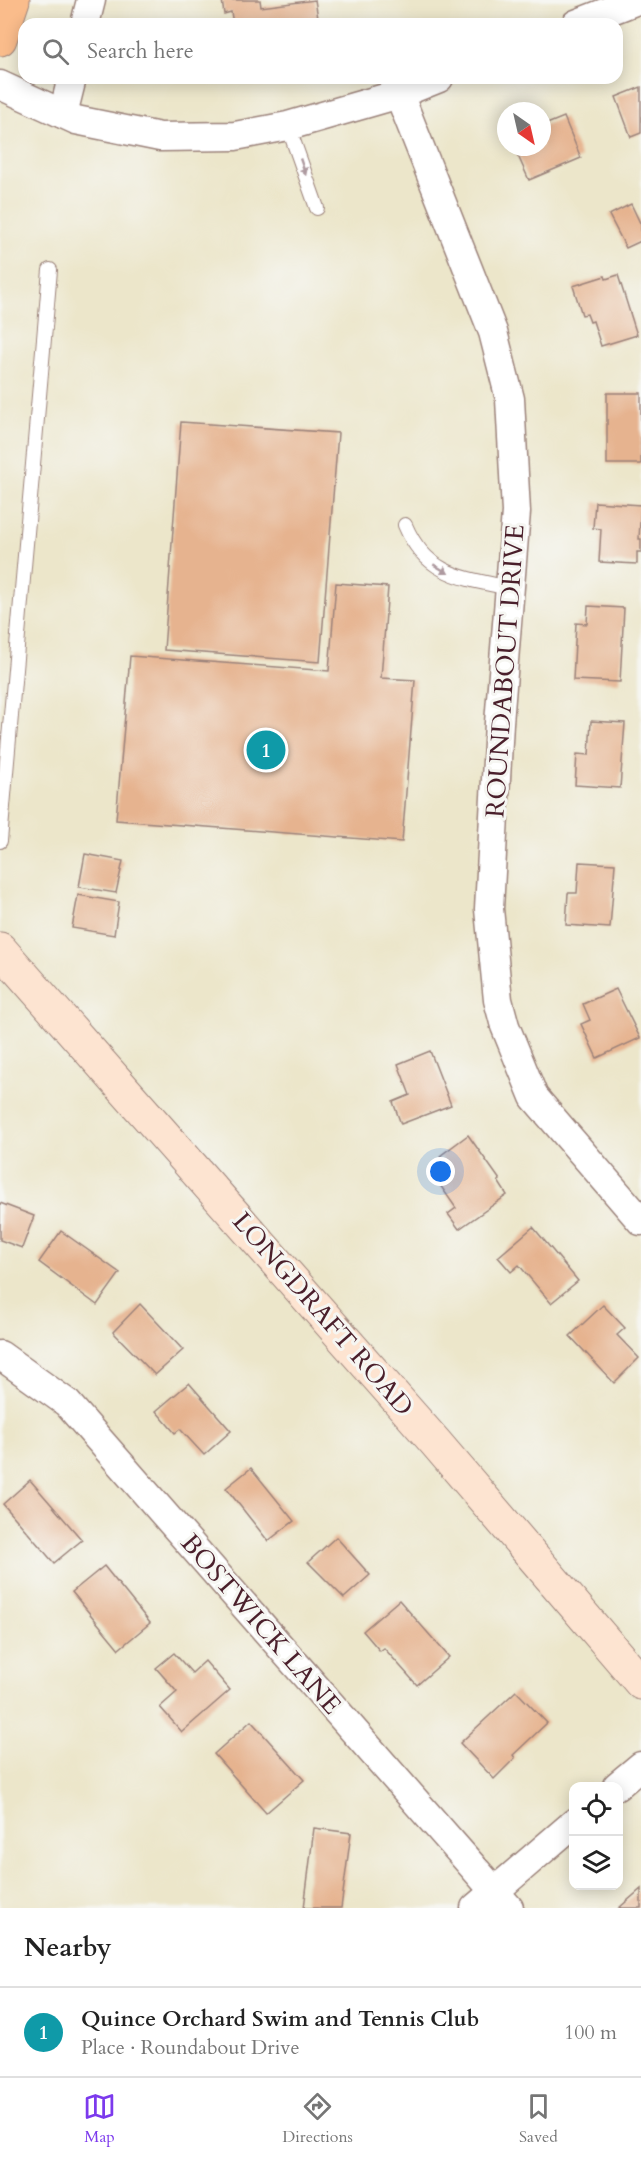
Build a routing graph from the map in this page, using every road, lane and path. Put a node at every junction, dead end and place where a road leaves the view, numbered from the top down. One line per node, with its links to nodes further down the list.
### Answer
1 (13, 0): 6 (main road)
2 (91, 0): 4 (street)
3 (637, 0): 5 (street)
4 (86, 18)
5 (591, 18)
6 (0, 39)
7 (70, 84): 11 (street)
8 (424, 84): 10 (street)
9 (0, 85): 11 (street)
10 (399, 94): 12 (street); 16 (street, ROUNDABOUT DRIVE)
11 (63, 114): 12 (street)
12 (288, 126): 13 (lane, one-way to 13)
13 (317, 208)
14 (50, 270): 17 (lane)
15 (405, 525): 16 (lane, one-way to 16)
16 (510, 588): 19 (street, ROUNDABOUT DRIVE)
17 (0, 841)
18 (0, 949): 21 (street, LONGDRAFT ROAD)
19 (641, 1221)
20 (0, 1355): 25 (street, BOSTWICK LANE)
21 (641, 1683)
22 (641, 1766): 23 (street)
23 (622, 1782)
24 (569, 1827): 25 (street)
25 (493, 1902)

